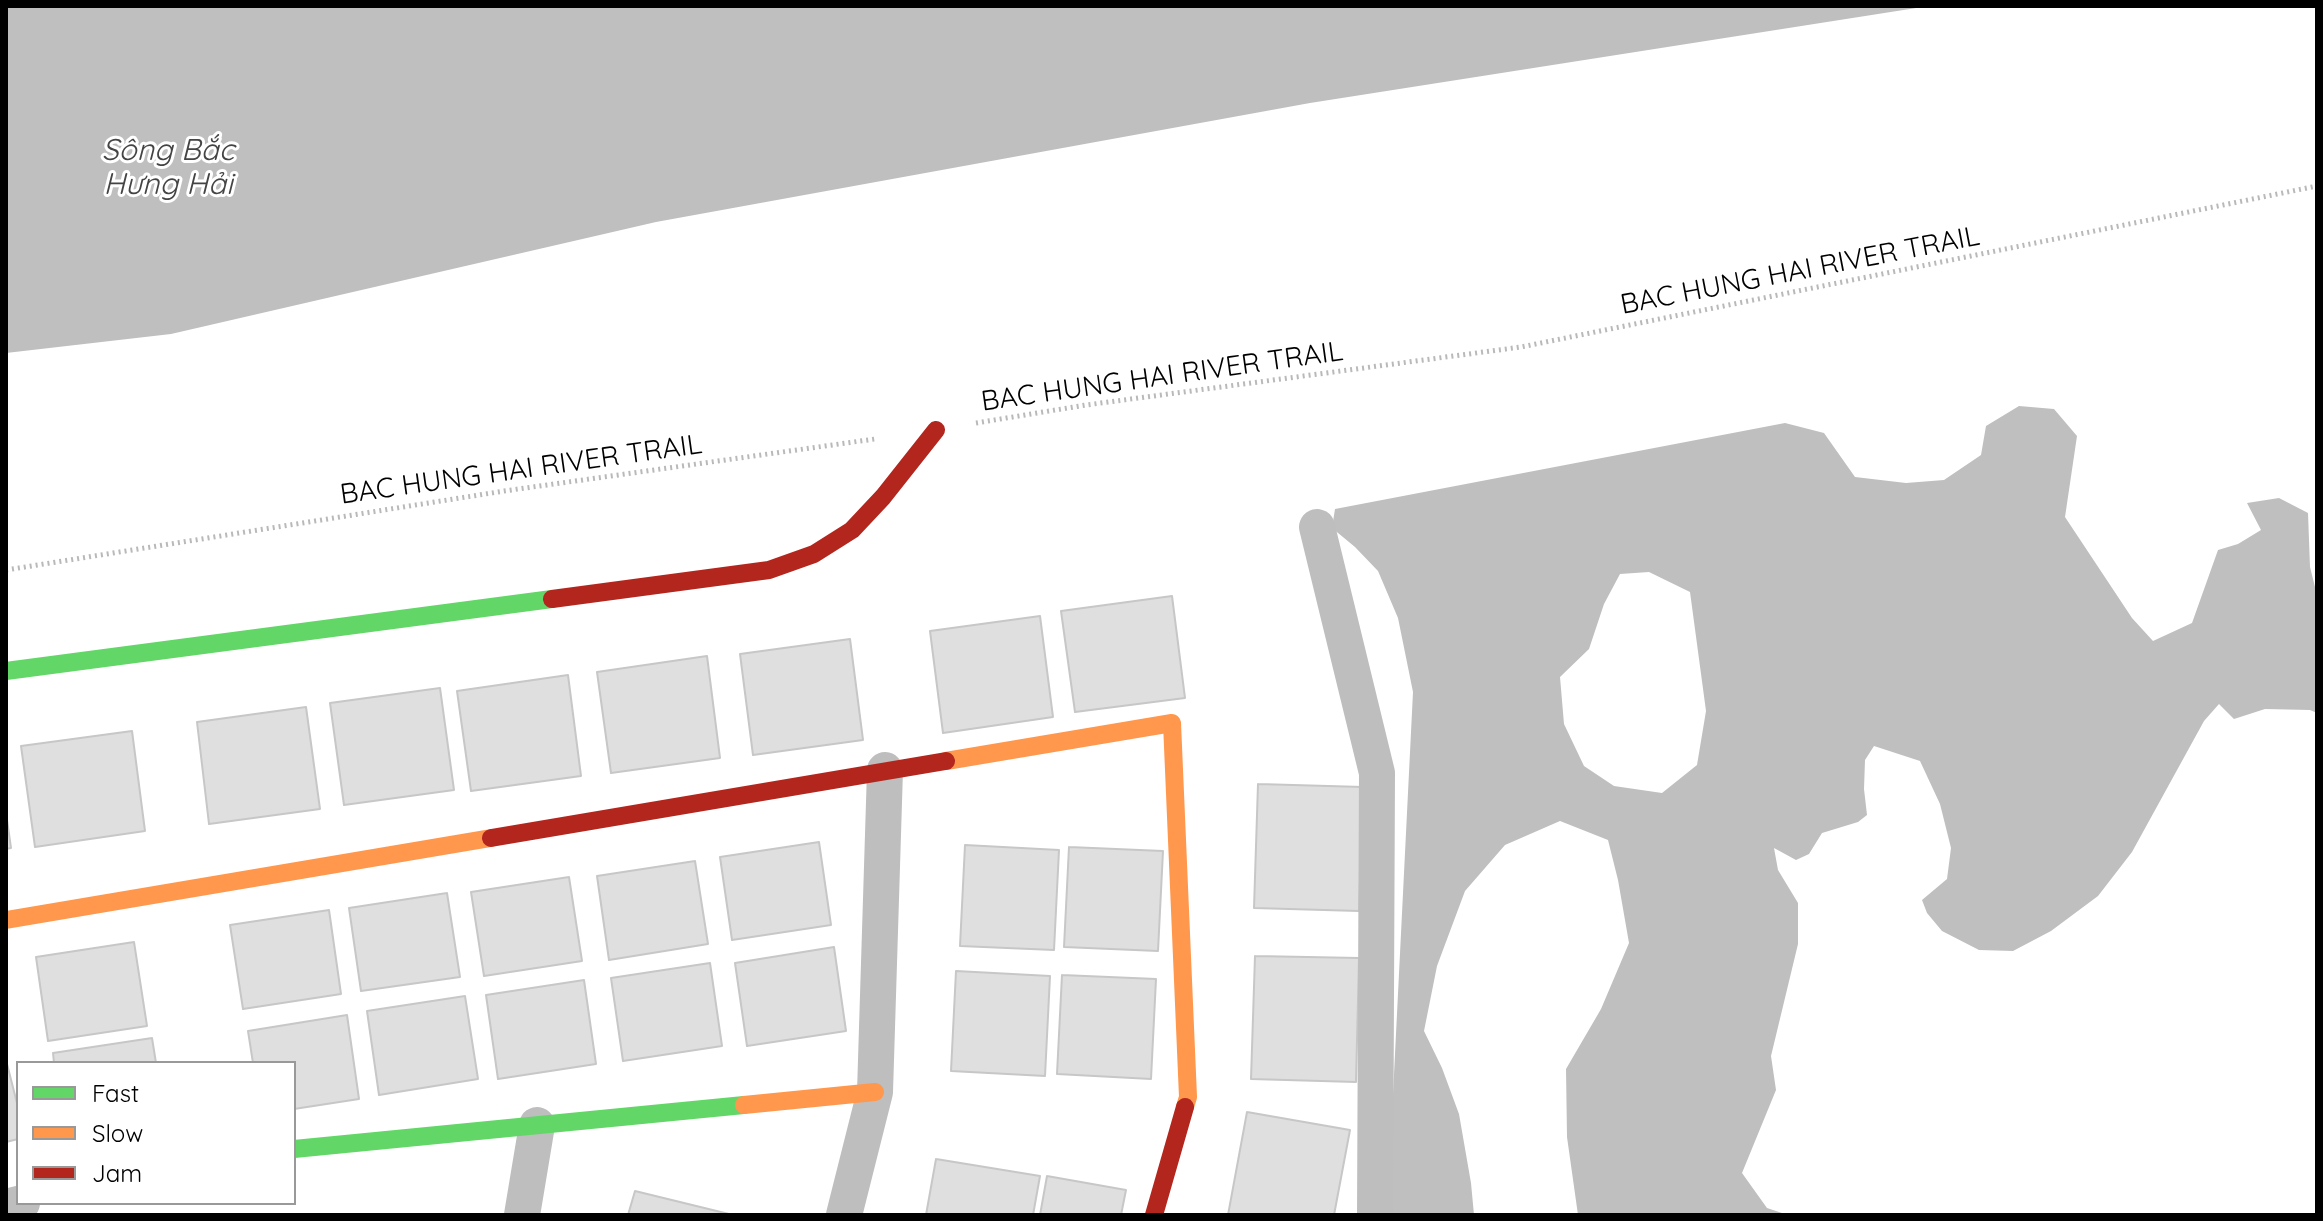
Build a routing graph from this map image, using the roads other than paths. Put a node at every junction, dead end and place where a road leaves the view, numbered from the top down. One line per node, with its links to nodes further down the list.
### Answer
1 (936, 430): 3 (street)
2 (1317, 527): 12 (street)
3 (6, 671)
4 (885, 770): 5 (street); 6 (street); 11 (street)
5 (6, 920)
6 (875, 1092): 7 (street); 10 (street)
7 (537, 1125): 8 (street); 9 (street)
8 (296, 1149)
9 (522, 1215)
10 (844, 1215)
11 (1154, 1215)
12 (1375, 1215)

